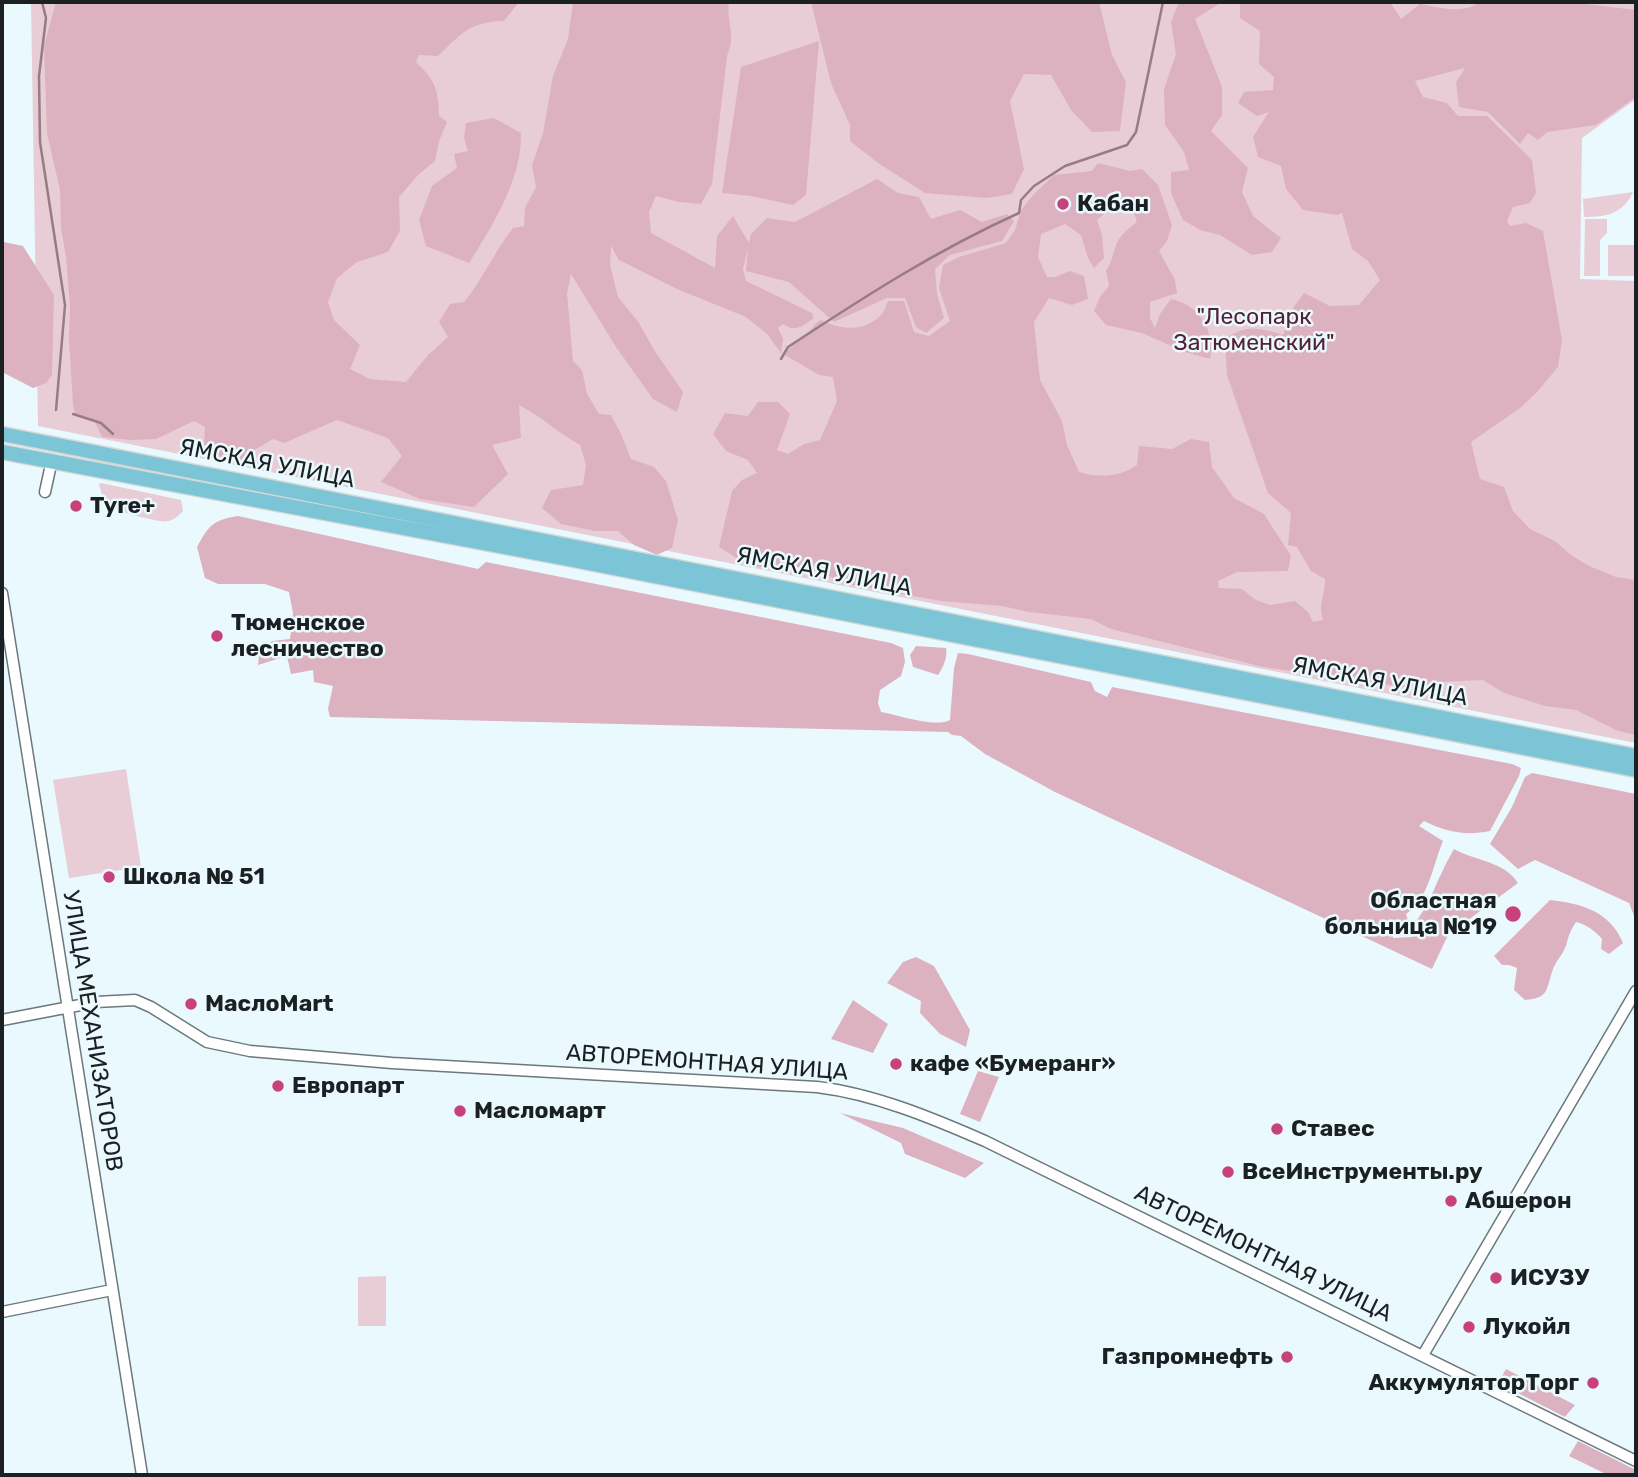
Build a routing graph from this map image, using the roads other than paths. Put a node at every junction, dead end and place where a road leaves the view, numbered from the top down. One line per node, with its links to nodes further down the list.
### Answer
1 (2, 434): 6 (main road, ЯМСКАЯ УЛИЦА)
2 (2, 452): 3 (main road, ЯМСКАЯ УЛИЦА)
3 (52, 460): 4 (street); 7 (main road, ЯМСКАЯ УЛИЦА)
4 (44, 492)
5 (2, 593): 11 (street, УЛИЦА МЕХАНИЗАТОРОВ)
6 (1269, 682): 7 (main road); 8 (main road, ЯМСКАЯ УЛИЦА)
7 (1266, 697): 9 (main road, ЯМСКАЯ УЛИЦА)
8 (1636, 756)
9 (1636, 770)
10 (1636, 991): 15 (street)
11 (66, 1007): 12 (street, АВТОРЕМОНТНАЯ УЛИЦА); 13 (street, УЛИЦА МЕХАНИЗАТОРОВ); 15 (street, АВТОРЕМОНТНАЯ УЛИЦА)
12 (2, 1020)
13 (112, 1290): 14 (street); 17 (street, УЛИЦА МЕХАНИЗАТОРОВ)
14 (2, 1312)
15 (1423, 1355): 16 (street, АВТОРЕМОНТНАЯ УЛИЦА)
16 (1636, 1461)
17 (142, 1475)

